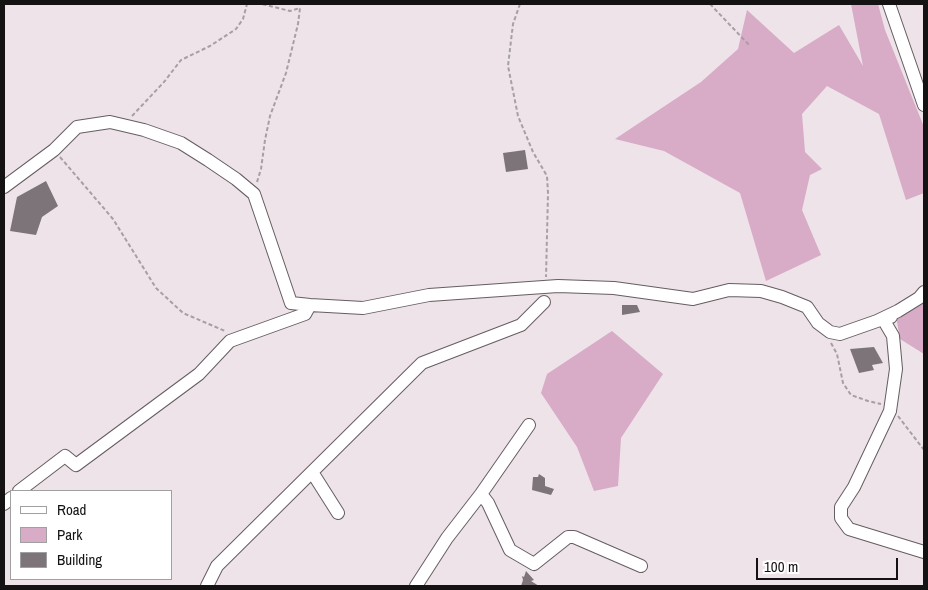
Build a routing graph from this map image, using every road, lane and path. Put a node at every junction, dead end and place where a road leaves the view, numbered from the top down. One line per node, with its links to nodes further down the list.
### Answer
1 (247, 4): 8 (path)
2 (262, 4): 11 (path)
3 (520, 4): 12 (path)
4 (710, 4): 6 (path)
5 (889, 4): 7 (street)
6 (750, 46)
7 (924, 105)
8 (124, 125): 9 (street); 11 (street)
9 (54, 150): 10 (street); 18 (path)
10 (4, 187)
11 (254, 194): 15 (street)
12 (546, 287): 15 (street); 17 (street)
13 (924, 292): 17 (street)
14 (544, 302): 23 (street)
15 (310, 305): 24 (street)
16 (924, 307): 17 (street)
17 (883, 319): 20 (street)
18 (224, 331)
19 (829, 340): 20 (path)
20 (890, 411): 22 (path); 27 (street)
21 (529, 425): 25 (street)
22 (924, 450)
23 (312, 472): 26 (street); 29 (street)
24 (20, 490)
25 (482, 494): 28 (street); 30 (street)
26 (338, 513)
27 (924, 552)
28 (640, 566)
29 (207, 586)
30 (416, 586)

